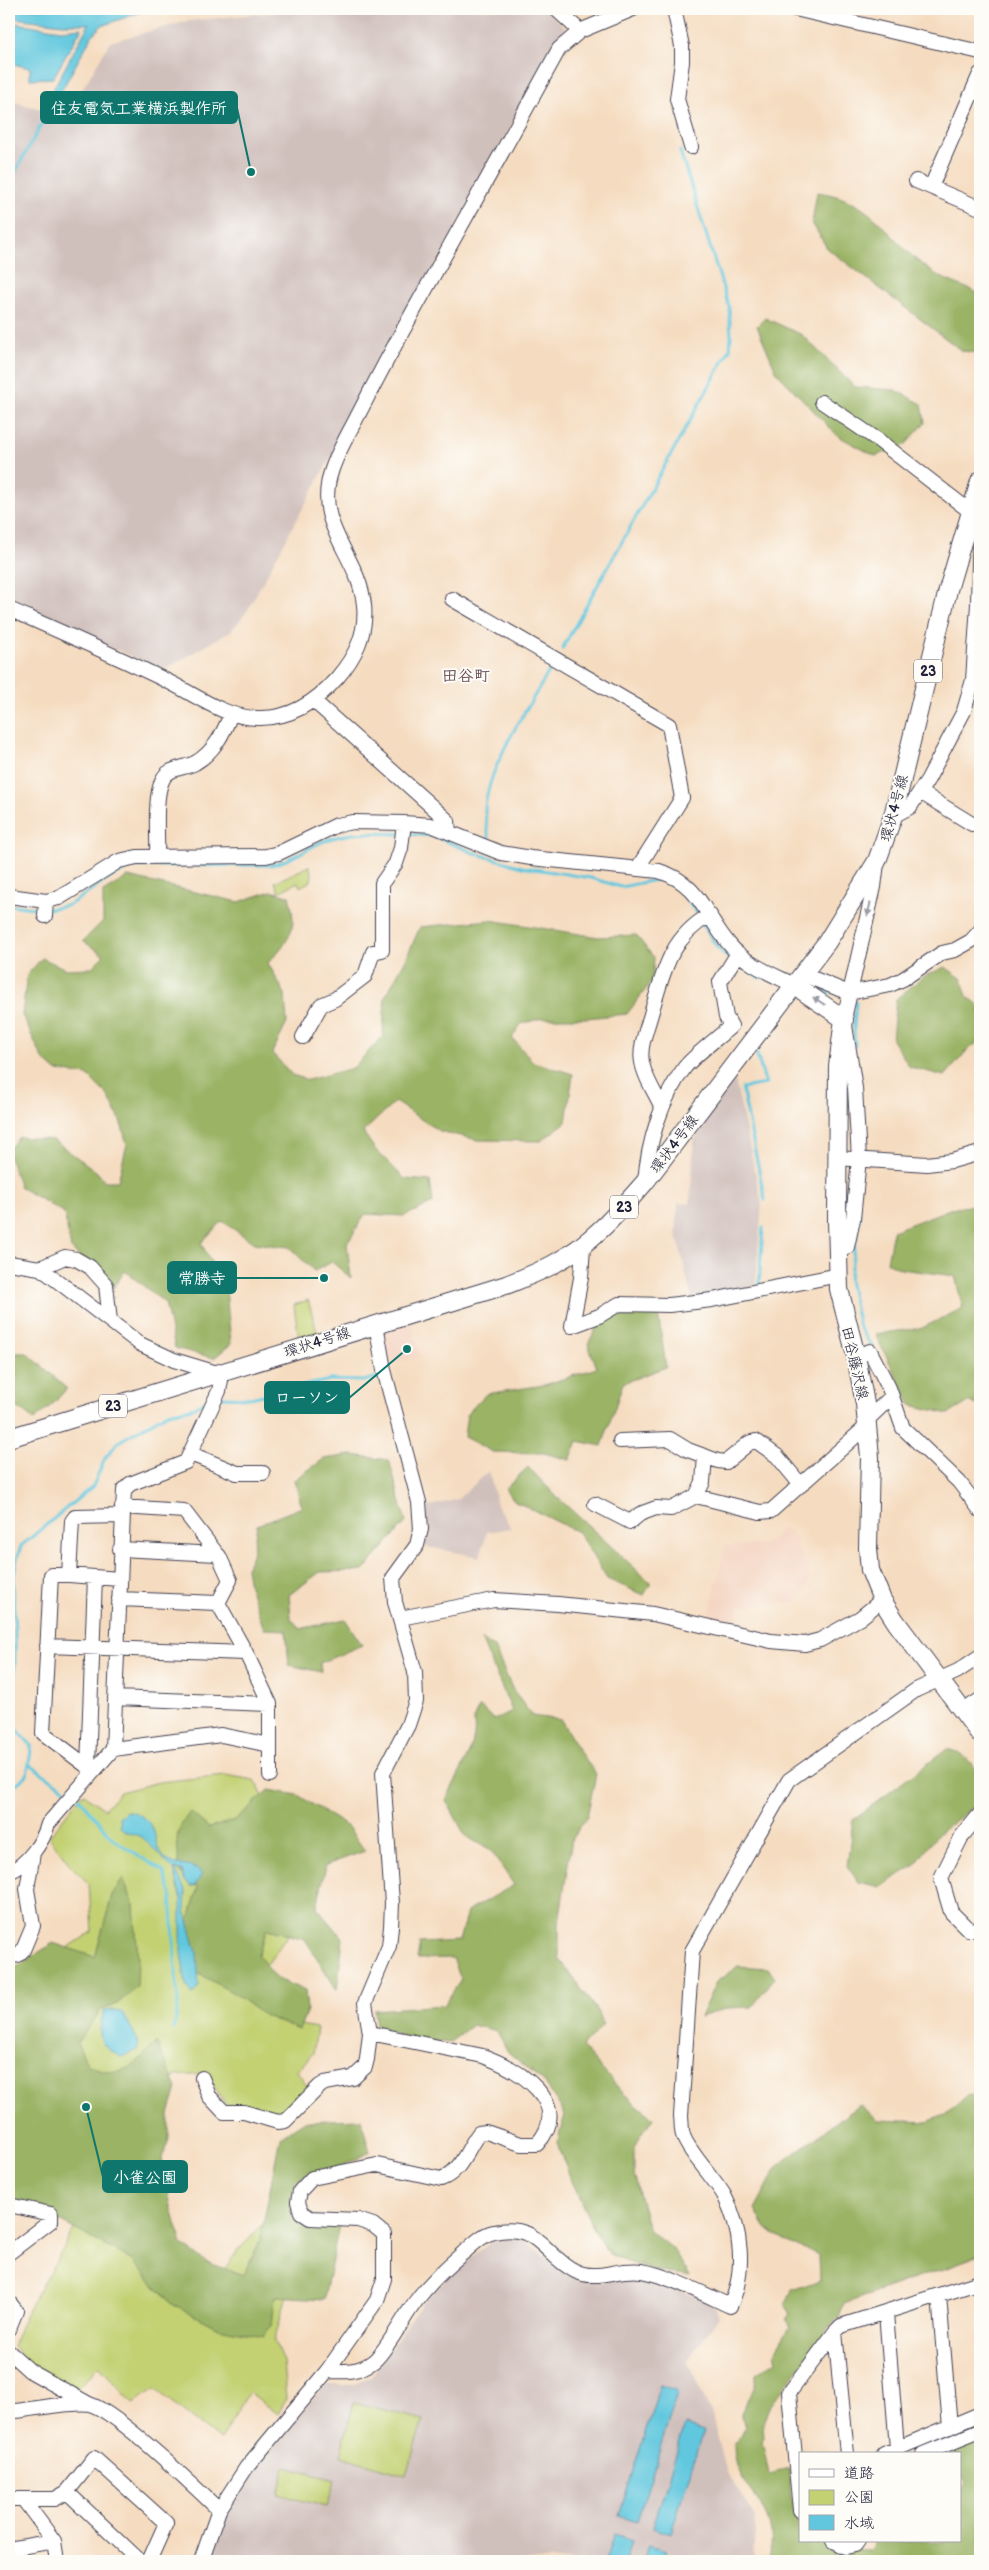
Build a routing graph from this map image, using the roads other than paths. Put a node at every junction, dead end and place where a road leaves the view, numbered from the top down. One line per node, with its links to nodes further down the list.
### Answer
1 (556, 9): 5 (street)
2 (633, 9): 5 (street)
3 (674, 9): 8 (street)
4 (795, 9): 6 (street)
5 (580, 31): 18 (street)
6 (980, 52)
7 (980, 74): 10 (street)
8 (690, 147)
9 (916, 181): 10 (street)
10 (930, 187): 11 (street)
11 (980, 208)
12 (822, 402): 14 (street)
13 (980, 481): 14 (main road, 環状4号線 / 23)
14 (970, 511): 17 (street); 21 (main road, 環状4号線 / 23)
15 (452, 600): 27 (street)
16 (9, 609): 19 (street)
17 (974, 695): 20 (street)
18 (314, 701): 19 (street); 24 (street)
19 (231, 714): 25 (street)
20 (920, 792): 21 (street); 22 (street)
21 (893, 816): 26 (main road, 環状4号線 / 23)
22 (972, 824)
23 (403, 830): 24 (street); 25 (street); 34 (street)
24 (449, 832): 27 (street)
25 (157, 855): 28 (street)
26 (877, 861): 32 (main road, 環状4号線 / 23); 33 (street, one-way to 33)
27 (637, 869): 29 (street)
28 (9, 896)
29 (703, 919): 31 (street); 35 (street)
30 (980, 931): 33 (street)
31 (734, 959): 32 (street); 35 (street)
32 (798, 980): 33 (main road, one-way to 32); 33 (street); 39 (main road, 環状4号線 / 23)
33 (847, 1002): 37 (main road, 田谷藤沢線); 38 (street)
34 (303, 1037)
35 (662, 1108): 39 (street)
36 (980, 1153): 38 (street)
37 (837, 1158): 38 (street); 41 (main road, 田谷藤沢線)
38 (862, 1160): 41 (street)
39 (645, 1182): 40 (main road, 環状4号線 / 23)
40 (583, 1246): 45 (street); 47 (main road, 環状4号線 / 23)
41 (838, 1248): 45 (main road, 田谷藤沢線)
42 (15, 1264): 43 (street); 44 (street)
43 (40, 1268): 46 (street); 46 (street)
44 (9, 1275)
45 (839, 1275): 48 (main road, 田谷藤沢線)
46 (110, 1321): 49 (street)
47 (376, 1324): 49 (main road, 環状4号線 / 23); 70 (street)
48 (856, 1356): 50 (street); 51 (main road, 田谷藤沢線)
49 (217, 1373): 52 (main road, 環状4号線 / 23); 54 (street)
50 (890, 1396): 51 (street); 60 (street)
51 (867, 1423): 57 (street); 68 (main road, 田谷藤沢線)
52 (9, 1438)
53 (620, 1442): 55 (street)
54 (191, 1454): 56 (street); 61 (street)
55 (705, 1456): 57 (street); 58 (street)
56 (263, 1473)
57 (801, 1485): 58 (street)
58 (696, 1496): 59 (street)
59 (595, 1504)
60 (980, 1510)
61 (122, 1512): 62 (street); 63 (street); 64 (street)
62 (120, 1549): 63 (street); 66 (street)
63 (217, 1554): 69 (street)
64 (70, 1575): 65 (street); 71 (street)
65 (95, 1577): 66 (street); 72 (street)
66 (119, 1579): 67 (street)
67 (118, 1599): 69 (street); 73 (street)
68 (882, 1600): 70 (street); 76 (main road, 田谷藤沢線)
69 (218, 1603): 74 (street)
70 (400, 1618): 91 (street)
71 (47, 1646): 72 (street); 84 (street)
72 (92, 1647): 73 (street); 84 (street)
73 (117, 1649): 74 (street); 77 (street)
74 (246, 1653): 79 (street)
75 (980, 1656): 76 (street)
76 (938, 1678): 80 (main road, 田谷藤沢線); 102 (street)
77 (115, 1698): 79 (street); 83 (street)
78 (980, 1700): 80 (street)
79 (270, 1704): 82 (street)
80 (962, 1711): 81 (main road, 田谷藤沢線)
81 (980, 1734)
82 (270, 1746): 83 (street); 85 (street)
83 (113, 1749): 84 (street)
84 (90, 1770): 87 (street)
85 (270, 1775)
86 (980, 1814): 89 (street)
87 (33, 1853): 88 (street); 90 (street)
88 (9, 1872)
89 (980, 1929)
90 (9, 1957)
91 (370, 2033): 92 (street); 102 (street)
92 (202, 2078)
93 (9, 2204): 94 (street)
94 (9, 2253)
95 (980, 2282): 96 (street)
96 (939, 2296): 98 (street); 106 (street)
97 (9, 2302): 99 (street)
98 (886, 2313): 100 (street); 108 (street)
99 (9, 2328)
100 (835, 2332): 109 (street); 111 (street)
101 (9, 2352): 103 (street)
102 (328, 2371): 115 (street)
103 (90, 2404): 104 (street); 115 (street)
104 (9, 2412)
105 (980, 2414): 106 (street)
106 (950, 2427): 108 (street)
107 (980, 2431): 110 (street)
108 (891, 2451)
109 (847, 2452)
110 (928, 2452)
111 (799, 2490)
112 (66, 2492): 114 (street); 121 (street); 122 (street)
113 (9, 2499): 114 (street)
114 (23, 2499): 116 (street)
115 (219, 2510): 123 (street)
116 (54, 2541): 119 (street); 120 (street)
117 (836, 2542): 118 (street)
118 (857, 2542)
119 (9, 2548)
120 (57, 2561)
121 (140, 2561)
122 (149, 2561)
123 (201, 2561)

